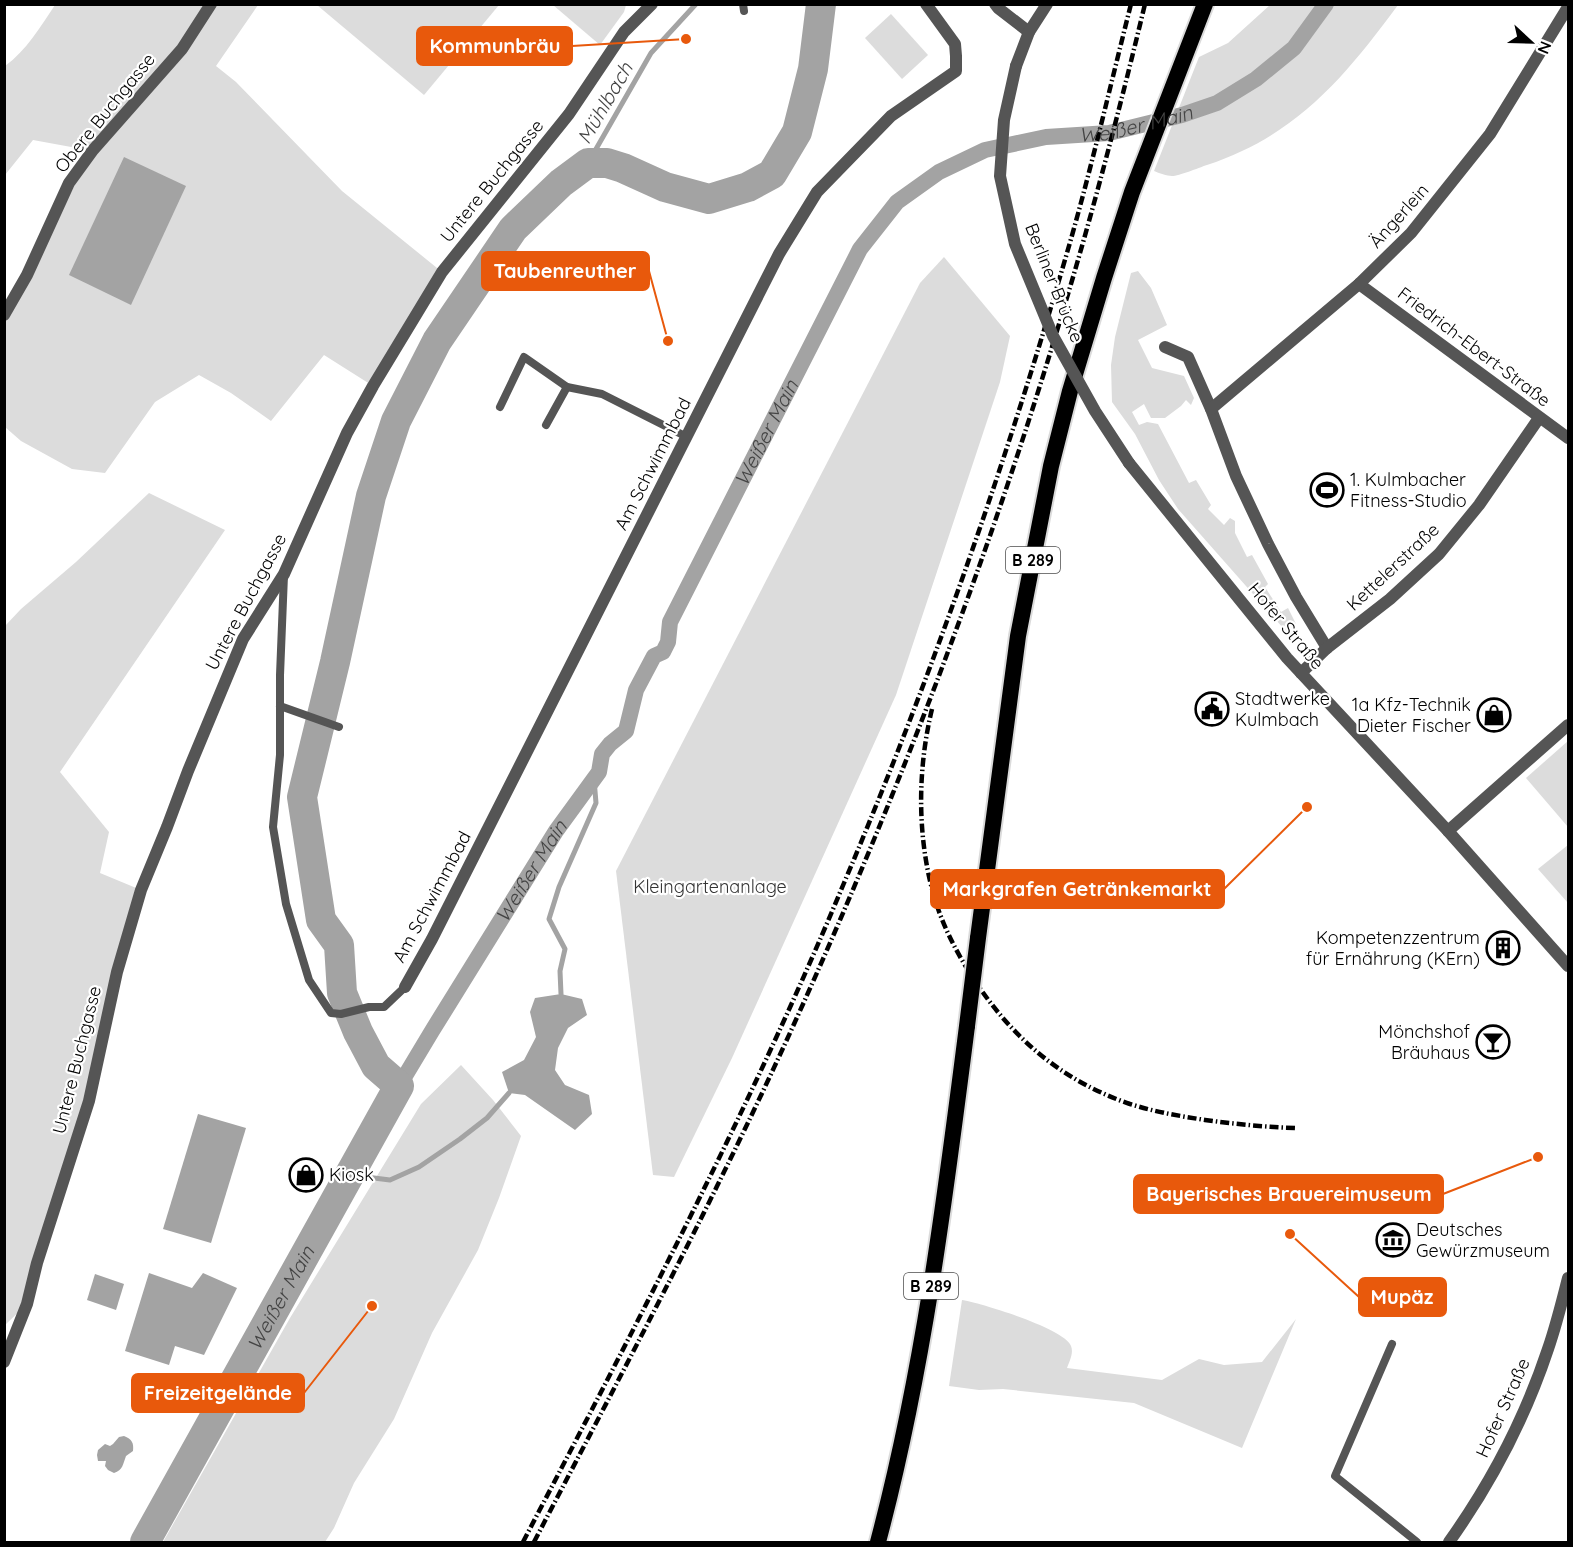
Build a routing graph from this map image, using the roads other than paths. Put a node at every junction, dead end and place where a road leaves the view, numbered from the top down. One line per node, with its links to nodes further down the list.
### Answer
1 (211, 4): 10 (street, Obere Buchgasse)
2 (652, 4): 20 (street, Untere Buchgasse)
3 (926, 4): 17 (street, Am Schwimmbad)
4 (995, 4): 8 (street)
5 (1044, 5): 8 (street, Berliner Brücke)
6 (1206, 6): 32 (highway, B 289, bridge)
7 (1566, 14): 9 (street, Ängerlein)
8 (1029, 32): 19 (street, Berliner Brücke, bridge)
9 (1359, 284): 14 (street, Ängerlein); 15 (street, Friedrich-Ebert-Straße)
10 (4, 315)
11 (1165, 347): 14 (street, Hofer Straße)
12 (567, 387): 13 (lane); 16 (lane); 17 (lane)
13 (500, 407)
14 (1211, 409): 21 (street, Hofer Straße)
15 (1539, 418): 18 (street, Friedrich-Ebert-Straße); 21 (street, Kettelerstraße)
16 (546, 425)
17 (687, 437): 28 (street, Am Schwimmbad)
18 (1569, 438)
19 (1129, 463): 22 (street, Hofer Straße)
20 (284, 574): 23 (lane); 31 (street, Untere Buchgasse)
21 (1327, 648): 22 (street, Kettelerstraße)
22 (1301, 673): 26 (street, Hofer Straße)
23 (280, 706): 25 (lane); 28 (lane)
24 (1569, 725): 26 (street)
25 (339, 727)
26 (1448, 831): 27 (street, Hofer Straße)
27 (1569, 966)
28 (405, 987)
29 (1569, 1278): 34 (street, Hofer Straße)
30 (1392, 1344): 33 (lane)
31 (4, 1362)
32 (878, 1542)
33 (1417, 1542)
34 (1449, 1542)

